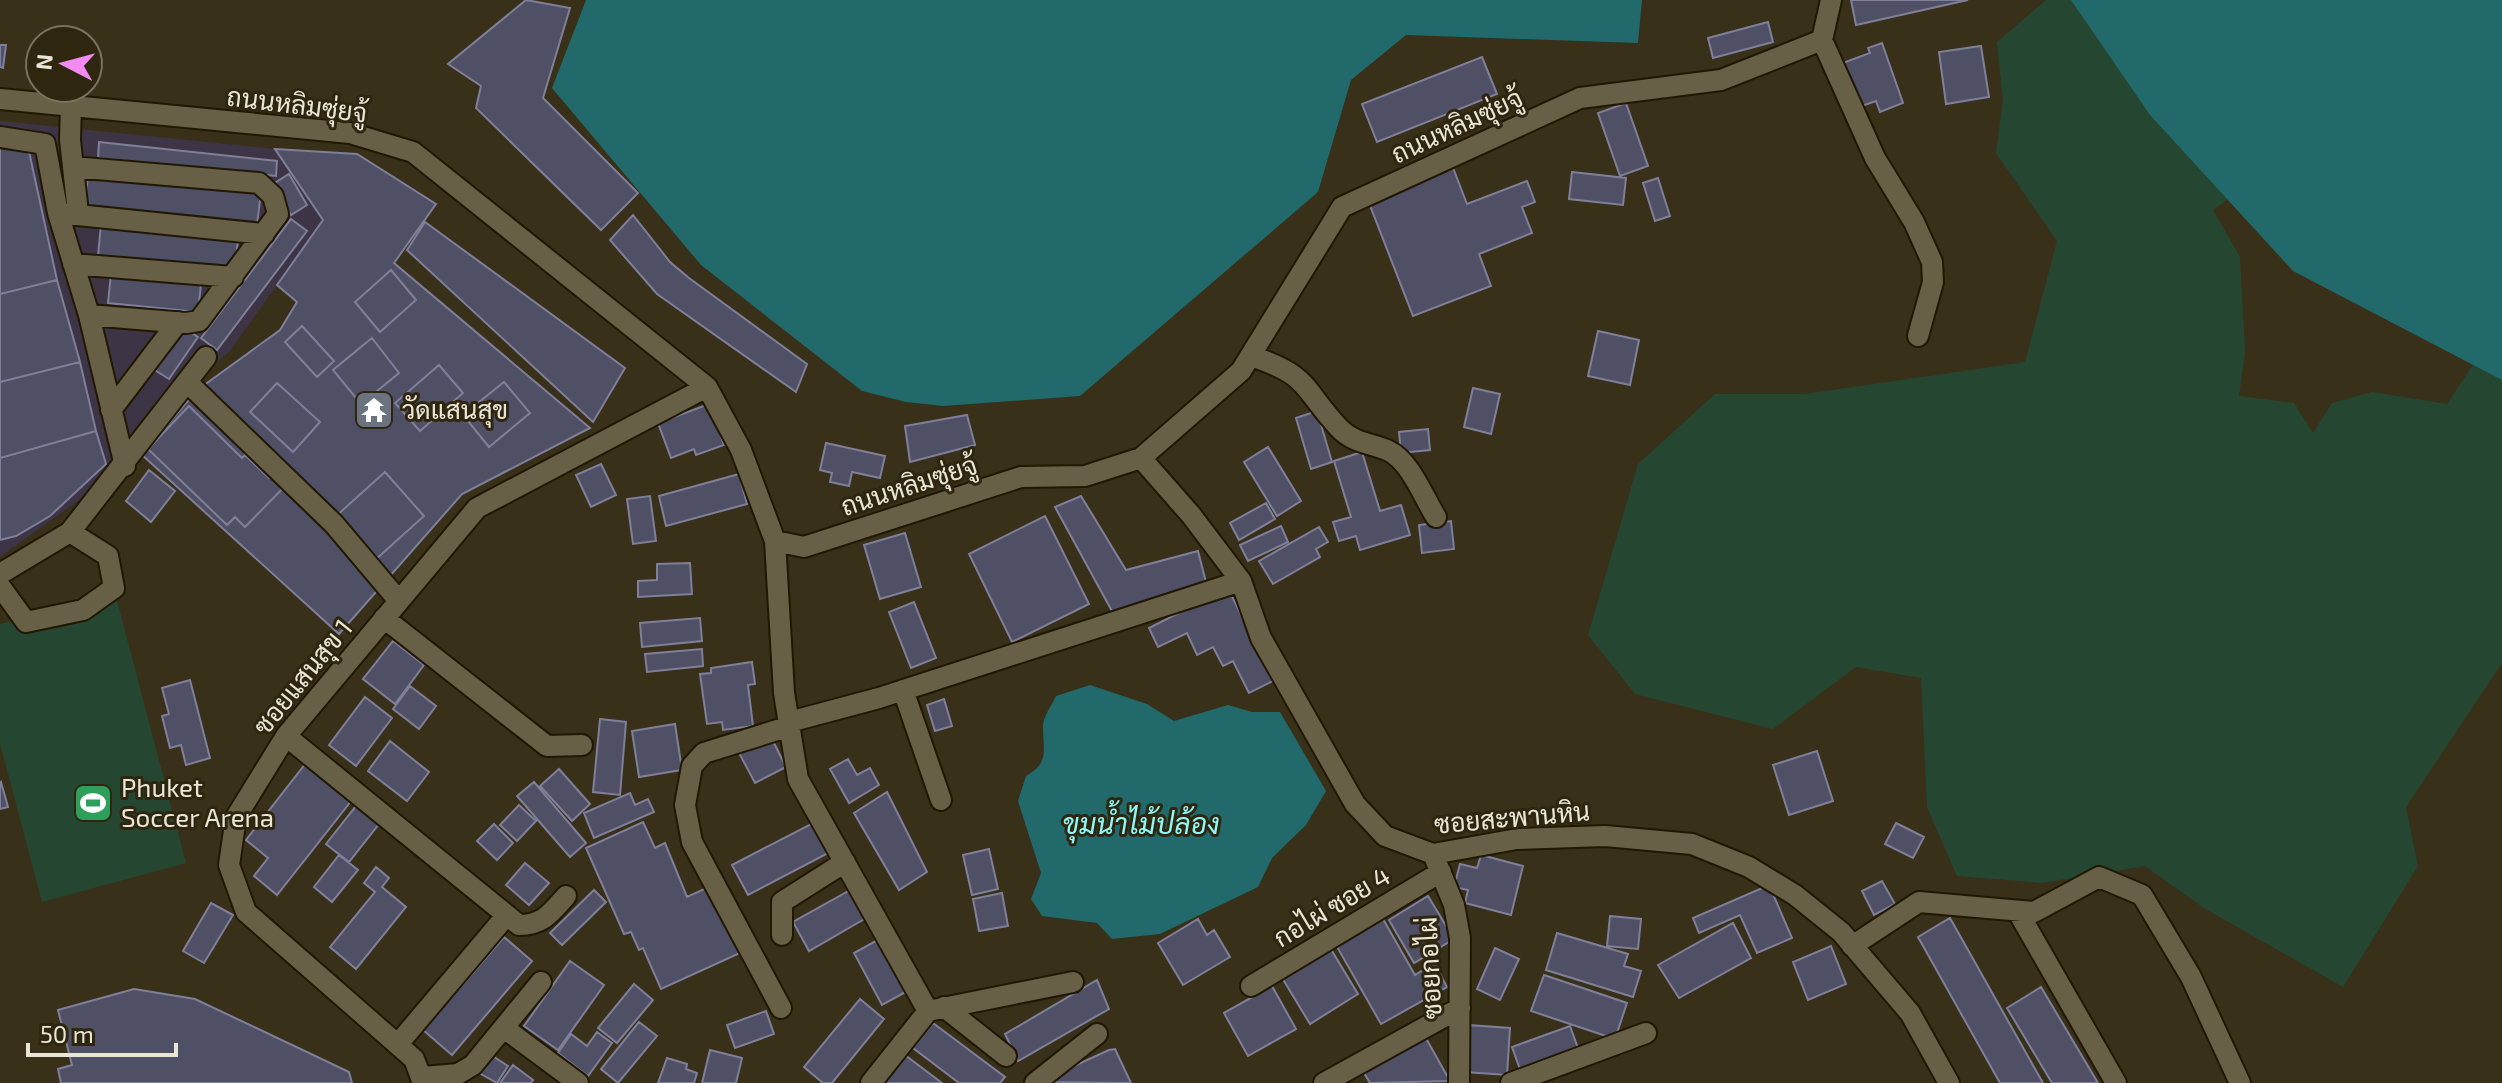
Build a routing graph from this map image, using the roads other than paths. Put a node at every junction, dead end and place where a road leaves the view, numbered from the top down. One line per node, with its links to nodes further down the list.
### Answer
1 (1831, 0): 2 (street)
2 (1822, 40): 13 (street); 14 (street, ถนนหลิมซุ่ยจู้)
3 (0, 99): 4 (street, ถนนหลิมซุ่ยจู้)
4 (71, 106): 6 (street); 17 (street, ถนนหลิมซุ่ยจู้)
5 (0, 137): 7 (street)
6 (73, 167): 7 (street); 8 (street)
7 (68, 213): 8 (street); 9 (street)
8 (264, 234): 10 (street)
9 (73, 264): 10 (street); 11 (street)
10 (233, 277): 12 (street)
11 (89, 315): 12 (street); 18 (street)
12 (178, 322): 18 (street)
13 (1918, 336)
14 (1251, 356): 19 (street, ถนนหลิมซุ่ยจู้); 21 (street)
15 (206, 357): 16 (street)
16 (187, 382): 20 (street); 27 (street)
17 (707, 387): 23 (street, ถนนหลิมซุ่ยจู้); 27 (street, ซอยแสนสุข 1)
18 (111, 410): 20 (street)
19 (1141, 458): 23 (street, ถนนหลิมซุ่ยจู้); 25 (street, ซอยสะพานหิน)
20 (125, 466): 22 (street)
21 (1436, 517)
22 (70, 532): 24 (street); 26 (street)
23 (775, 541): 30 (street)
24 (0, 574)
25 (1241, 581): 29 (street); 35 (street, ซอยสะพานหิน)
26 (0, 586)
27 (399, 601): 28 (street, ซอยแสนสุข 1)
28 (384, 618): 31 (street, ซอยแสนสุข 1); 32 (street)
29 (903, 690): 30 (street); 33 (street)
30 (789, 724): 34 (street); 44 (street)
31 (286, 736): 38 (street); 50 (street, ซอยแสนสุข 1)
32 (582, 745)
33 (941, 800)
34 (845, 862): 39 (street); 46 (street)
35 (1437, 863): 40 (street, ซอยสะพานหิน); 43 (street, กอไผ่ ซอย 4); 45 (street, ซอยกอไผ่)
36 (566, 896): 38 (street)
37 (2018, 912): 40 (street); 60 (street); 61 (street)
38 (506, 916): 50 (street)
39 (782, 935)
40 (1852, 946): 59 (street, ซอยสะพานหิน)
41 (541, 982): 47 (street)
42 (1073, 982): 46 (street)
43 (1251, 986)
44 (781, 1008)
45 (1460, 1008): 56 (street); 57 (street, ซอยกอไผ่)
46 (936, 1009): 51 (street); 54 (street)
47 (504, 1028): 52 (street); 53 (street)
48 (1646, 1033): 58 (street)
49 (1097, 1034): 55 (street)
50 (398, 1044): 52 (street, ซอยแสนสุข 1)
51 (1006, 1056)
52 (423, 1080)
53 (578, 1083)
54 (871, 1083)
55 (1035, 1083)
56 (1324, 1083)
57 (1459, 1083)
58 (1511, 1083)
59 (1949, 1083)
60 (2116, 1083)
61 (2240, 1083)

